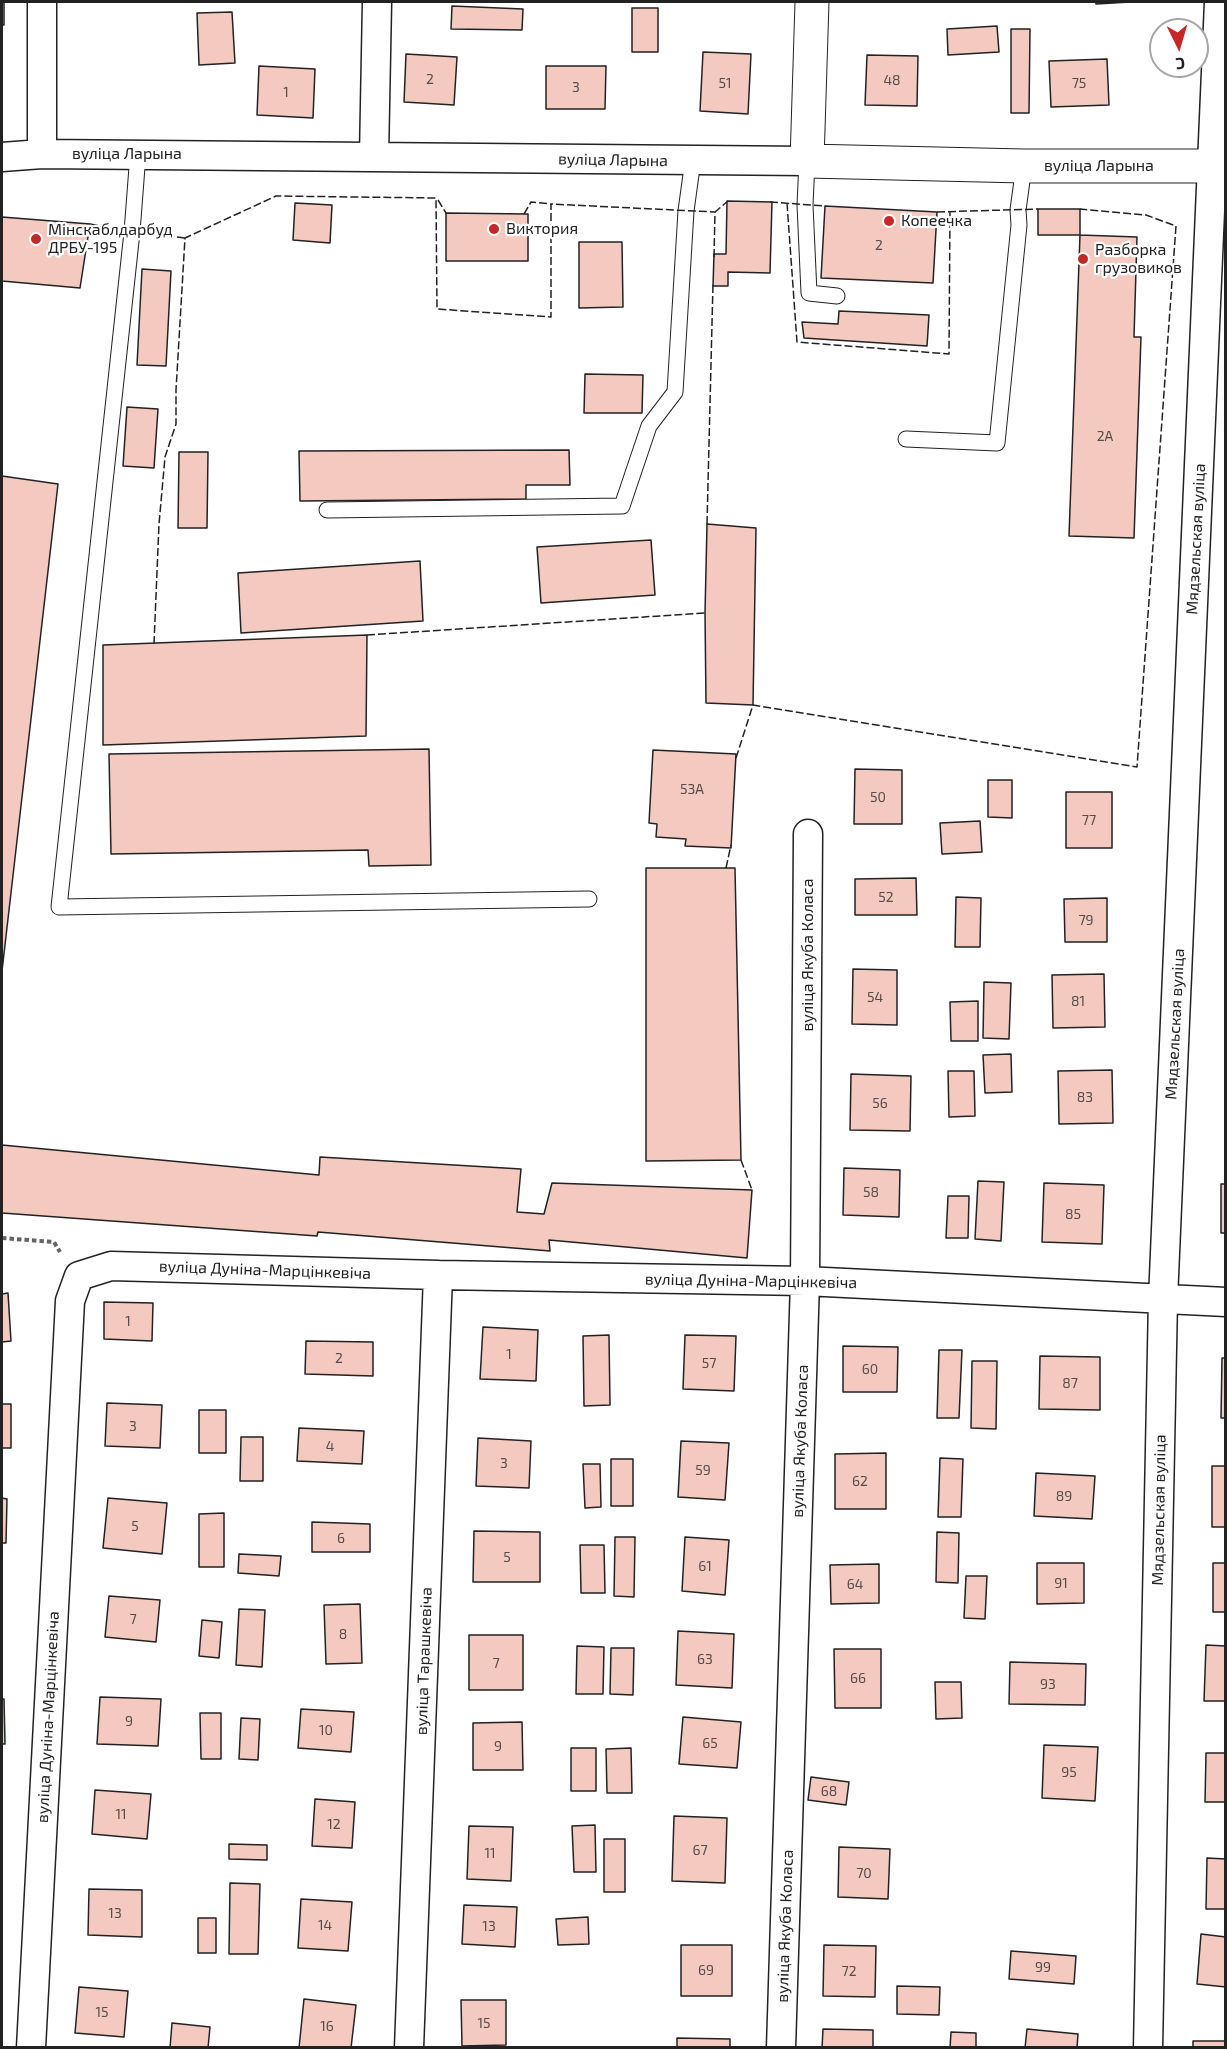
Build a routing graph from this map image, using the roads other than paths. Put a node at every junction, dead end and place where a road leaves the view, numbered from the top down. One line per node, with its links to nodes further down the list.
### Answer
1 (42, 2): 5 (street)
2 (377, 2): 8 (street)
3 (812, 2): 10 (street)
4 (1219, 2): 12 (street, Мядзельская вуліца)
5 (42, 154): 6 (street, вуліца Ларына); 7 (street, вуліца Ларына)
6 (138, 154): 8 (street, вуліца Ларына); 17 (lane)
7 (2, 157)
8 (374, 157): 9 (street, вуліца Ларына)
9 (693, 160): 10 (street, вуліца Ларына); 15 (lane)
10 (807, 161): 11 (street, вуліца Ларына); 13 (lane)
11 (1024, 166): 12 (street, вуліца Ларына); 14 (lane)
12 (1219, 166): 20 (street, Мядзельская вуліца)
13 (837, 296)
14 (906, 439)
15 (327, 510)
16 (808, 834): 19 (street, вуліца Якуба Коласа)
17 (589, 899)
18 (438, 1275): 19 (street, вуліца Дуніна-Марцінкевіча); 22 (street, вуліца Дуніна-Марцінкевіча); 23 (street, вуліца Тарашкевіча)
19 (805, 1281): 20 (street, вуліца Дуніна-Марцінкевіча); 24 (street, вуліца Якуба Коласа)
20 (1163, 1299): 21 (street, вуліца Дуніна-Марцінкевіча); 25 (street, Мядзельская вуліца)
21 (1226, 1302)
22 (31, 2048)
23 (409, 2048)
24 (781, 2048)
25 (1148, 2048)

